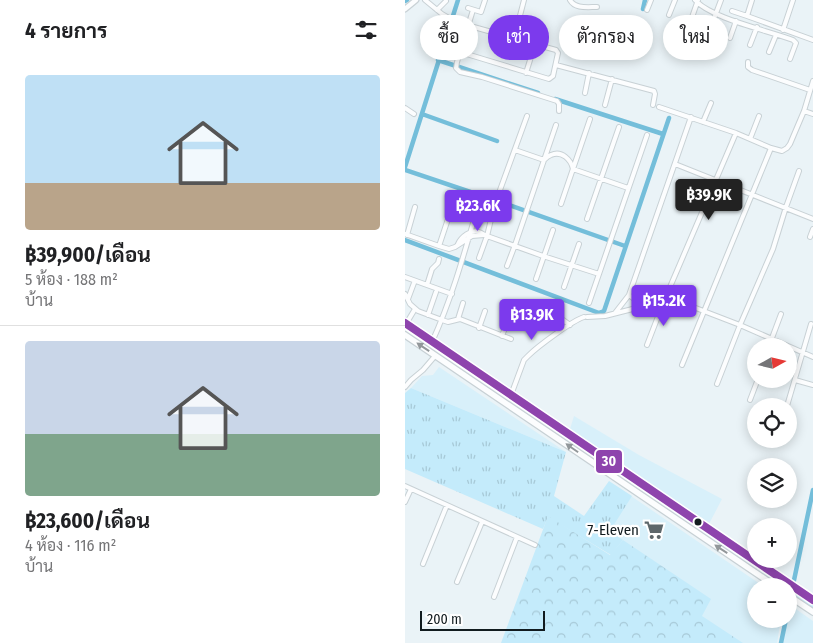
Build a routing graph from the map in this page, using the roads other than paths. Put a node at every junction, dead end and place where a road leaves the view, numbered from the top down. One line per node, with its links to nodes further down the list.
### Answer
1 (416, 0): 14 (street)
2 (425, 0): 15 (street)
3 (485, 0): 20 (street)
4 (524, 0): 21 (street)
5 (570, 0): 13 (street)
6 (651, 0): 16 (street)
7 (675, 0): 22 (street)
8 (721, 0): 18 (street)
9 (752, 0): 24 (street)
10 (793, 0): 27 (street)
11 (446, 1): 15 (street)
12 (697, 1): 18 (street); 23 (street)
13 (597, 7)
14 (405, 9)
15 (437, 10): 19 (street)
16 (647, 10)
17 (732, 11): 24 (street)
18 (716, 13): 25 (street)
19 (444, 15)
20 (469, 15)
21 (520, 15)
22 (669, 15)
23 (692, 15)
24 (747, 16): 27 (street)
25 (736, 21): 26 (street); 29 (street)
26 (757, 28): 28 (street); 31 (street)
27 (783, 30): 30 (street)
28 (776, 35): 33 (street); 35 (street)
29 (730, 38)
30 (813, 40)
31 (750, 45)
32 (549, 49): 39 (street)
33 (769, 52)
34 (478, 57): 40 (street)
35 (790, 59)
36 (458, 60): 51 (street)
37 (530, 60): 40 (street)
38 (748, 62): 44 (street)
39 (556, 65): 40 (street); 41 (street)
40 (526, 73)
41 (589, 73): 42 (street); 45 (street)
42 (612, 79): 47 (street); 48 (street)
43 (813, 81): 44 (street)
44 (810, 90): 52 (street)
45 (585, 93)
46 (711, 103): 59 (street)
47 (605, 105)
48 (653, 105)
49 (659, 107): 57 (street)
50 (405, 108): 53 (street)
51 (559, 111)
52 (803, 111): 54 (street); 65 (street)
53 (414, 114)
54 (813, 114)
55 (527, 116): 66 (street)
56 (759, 116): 64 (street)
57 (691, 117): 59 (street); 68 (street)
58 (590, 119): 69 (street)
59 (703, 122): 62 (street)
60 (555, 126): 67 (street)
61 (619, 127): 71 (street)
62 (736, 133): 64 (street); 72 (street)
63 (647, 135): 73 (street)
64 (750, 139): 65 (street)
65 (771, 148): 75 (street)
66 (515, 150): 67 (street); 74 (street)
67 (544, 160): 69 (street); 94 (street)
68 (675, 164): 72 (street); 109 (street)
69 (573, 169): 71 (street); 77 (street)
70 (799, 172): 79 (street)
71 (601, 179): 73 (street); 82 (street)
72 (717, 181): 75 (street); 111 (street)
73 (628, 188): 100 (street)
74 (500, 190)
75 (752, 195): 79 (street); 117 (street)
76 (480, 199): 86 (street)
77 (561, 204)
78 (415, 207): 87 (street)
79 (786, 207): 83 (street); 128 (street)
80 (493, 211): 88 (street)
81 (449, 219): 93 (street)
82 (587, 219)
83 (813, 219)
84 (813, 229): 89 (street)
85 (553, 230): 95 (street)
86 (470, 233): 88 (street); 90 (street); 91 (street)
87 (406, 234): 93 (street)
88 (485, 235): 90 (street); 94 (street); 97 (street)
89 (810, 237)
90 (469, 238): 91 (street); 108 (street)
91 (459, 244): 93 (street)
92 (579, 244): 98 (street)
93 (439, 246)
94 (515, 246): 95 (street); 99 (street)
95 (543, 256): 98 (street); 102 (street)
96 (439, 258): 104 (street)
97 (479, 258)
98 (572, 265): 100 (street); 105 (street)
99 (507, 266)
100 (599, 274): 113 (street)
101 (405, 276): 104 (street)
102 (536, 279)
103 (414, 283): 110 (street)
104 (427, 285): 108 (street)
105 (564, 287)
106 (436, 292): 121 (street)
107 (405, 294): 110 (street)
108 (451, 294): 123 (street)
109 (629, 295): 114 (street); 119 (street)
110 (407, 299): 115 (street)
111 (664, 301): 114 (street); 117 (street); 136 (street)
112 (463, 303): 122 (street)
113 (589, 303)
114 (644, 307): 119 (street)
115 (415, 309): 121 (street); 125 (street)
116 (540, 309): 126 (street)
117 (704, 310): 128 (street); 141 (street)
118 (485, 311): 129 (street)
119 (615, 313): 126 (street)
120 (781, 314): 133 (street)
121 (428, 315): 123 (street)
122 (458, 319): 123 (street); 129 (street)
123 (442, 320): 135 (street)
124 (507, 320): 131 (street)
125 (405, 324): 135 (main road)
126 (570, 324): 147 (street)
127 (811, 324): 138 (street)
128 (740, 325): 132 (street); 144 (street)
129 (479, 328): 131 (street)
130 (405, 335): 139 (main road, one-way to 130)
131 (503, 336): 134 (street)
132 (770, 338)
133 (772, 338)
134 (511, 339)
135 (432, 342): 147 (main road)
136 (647, 345)
137 (797, 349): 138 (street)
138 (803, 352): 140 (street); 142 (street)
139 (435, 356): 146 (street); 156 (main road, one-way to 139)
140 (813, 357)
141 (682, 365)
142 (797, 373)
143 (797, 381): 145 (street)
144 (717, 384)
145 (813, 385)
146 (405, 387)
147 (511, 395): 159 (main road)
148 (405, 486): 149 (street)
149 (411, 489): 150 (street); 151 (street)
150 (405, 502)
151 (447, 505): 152 (street); 155 (street)
152 (482, 522): 153 (street); 157 (street)
153 (517, 537): 154 (street); 158 (street)
154 (535, 546)
155 (423, 564)
156 (763, 578)
157 (457, 582)
158 (494, 597)
159 (813, 600)
160 (797, 602): 161 (main road)
161 (813, 612)

